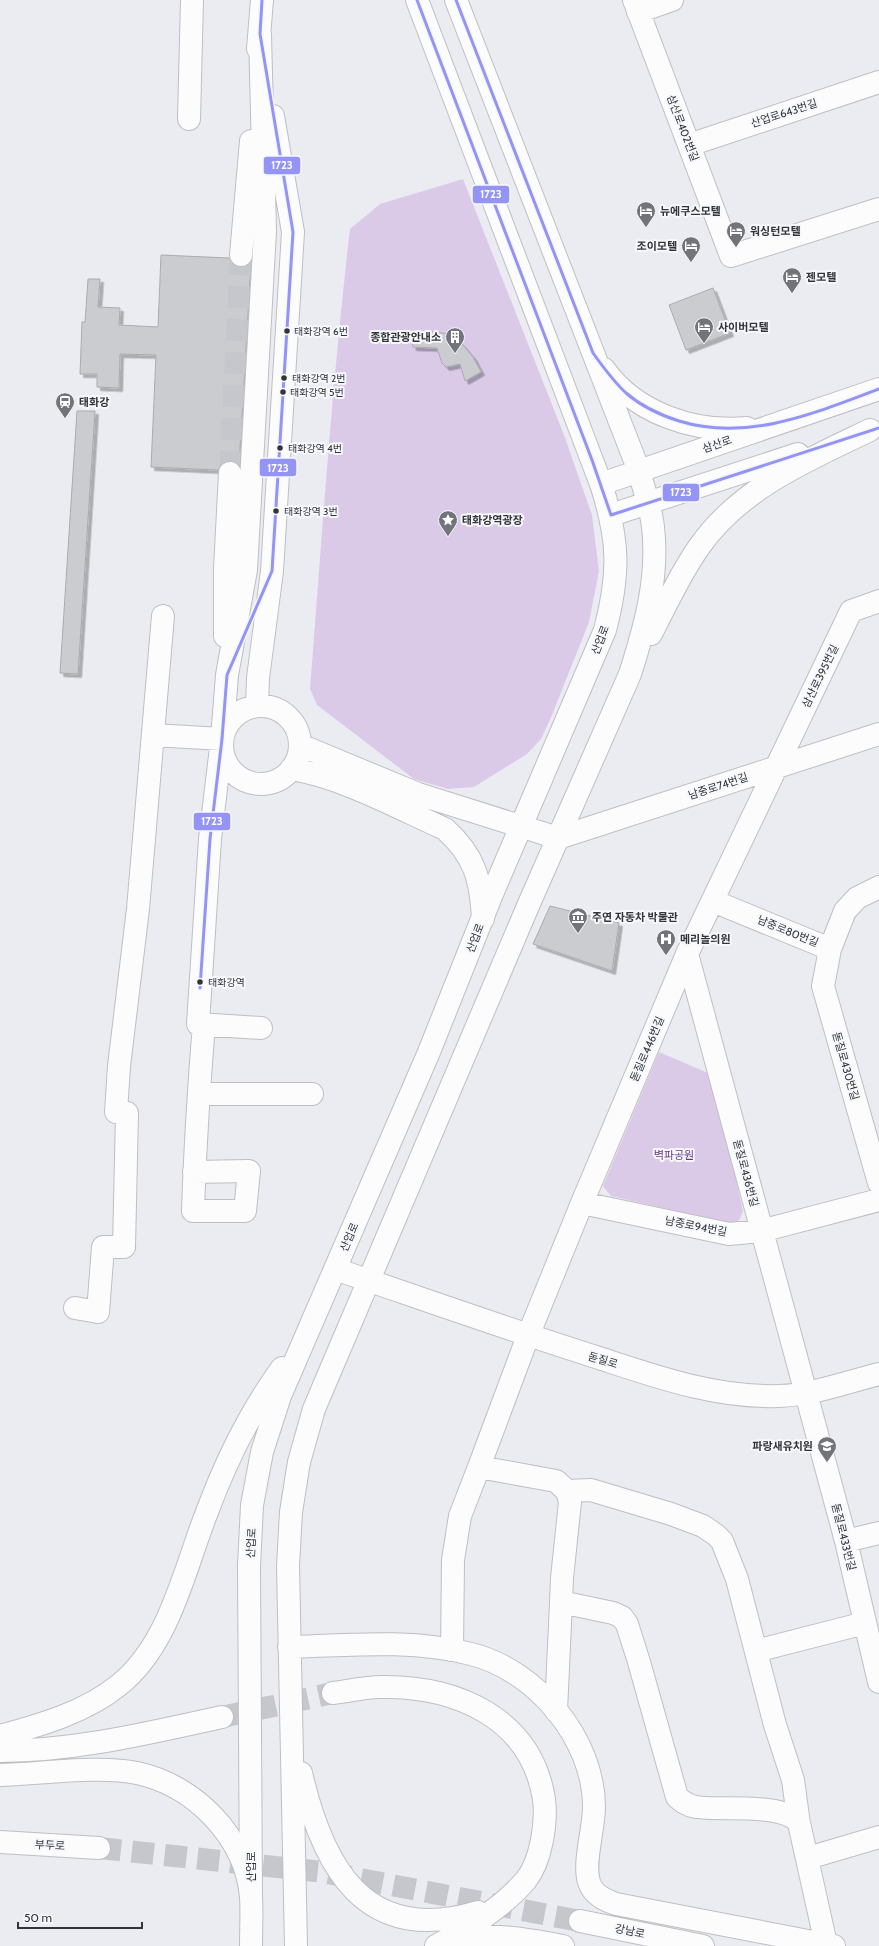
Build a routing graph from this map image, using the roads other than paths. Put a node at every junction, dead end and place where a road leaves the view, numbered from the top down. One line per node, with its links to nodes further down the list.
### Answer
1 (192, 0): 9 (main road)
2 (262, 0): 7 (main road)
3 (417, 0): 19 (main road, 산업로)
4 (456, 0): 13 (main road)
5 (672, 0): 6 (main road)
6 (636, 6): 10 (main road, 삼산로402번길)
7 (260, 34): 12 (main road); 22 (main road); 26 (main road)
8 (879, 82): 10 (main road, 산업로643번길)
9 (189, 119)
10 (689, 145): 11 (main road, 삼산로402번길)
11 (879, 209)
12 (241, 255)
13 (593, 353): 15 (main road); 17 (main road)
14 (879, 389): 15 (main road, 삼산로)
15 (778, 424): 17 (main road, 삼산로)
16 (875, 429): 20 (main road); 25 (main road)
17 (639, 471): 19 (main road, 삼산로); 20 (main road)
18 (230, 473): 26 (main road)
19 (601, 484): 21 (main road, 산업로)
20 (648, 502): 21 (main road); 25 (main road)
21 (611, 515): 34 (main road, 산업로)
22 (272, 571): 26 (main road); 27 (main road)
23 (879, 601): 32 (main road, 삼산로395번길)
24 (163, 616): 29 (main road)
25 (630, 674): 35 (main road)
26 (227, 675): 30 (main road)
27 (257, 706): 30 (main road); 31 (main road)
28 (879, 734): 32 (main road, 남중로74번길)
29 (153, 735): 30 (main road); 52 (main road)
30 (222, 739): 33 (main road); 41 (main road)
31 (300, 745): 33 (main road); 34 (main road)
32 (776, 767): 35 (main road, 남중로74번길); 37 (main road, 돋질로446번길)
33 (291, 769): 38 (main road)
34 (521, 827): 35 (main road); 38 (main road, 산업로)
35 (558, 838): 51 (main road)
36 (879, 887): 39 (main road, 남중로80번길)
37 (713, 901): 39 (main road, 남중로80번길); 40 (main road, 돋질로446번길)
38 (482, 919): 50 (main road, 산업로)
39 (830, 949): 46 (main road, 돋질로430번길)
40 (687, 954): 48 (main road, 돋질로446번길); 49 (main road, 돋질로436번길)
41 (204, 1024): 42 (main road); 43 (main road)
42 (261, 1028)
43 (199, 1094): 44 (main road); 45 (main road)
44 (312, 1094)
45 (194, 1172)
46 (879, 1183)
47 (879, 1200): 49 (main road, 남중로94번길)
48 (582, 1203): 49 (main road, 남중로94번길); 53 (main road, 돋질로446번길)
49 (761, 1231): 56 (main road, 돋질로436번길)
50 (335, 1269): 51 (main road, 돋질로); 54 (main road, 산업로)
51 (368, 1281): 53 (main road, 돋질로); 63 (main road)
52 (75, 1308)
53 (528, 1336): 56 (main road, 돋질로); 57 (main road, 돋질로446번길)
54 (304, 1340): 71 (main road); 79 (main road, 산업로)
55 (879, 1374): 56 (main road, 돋질로)
56 (806, 1392): 60 (main road, 돋질로433번길)
57 (479, 1467): 58 (main road); 64 (main road, 돋질로446번길)
58 (568, 1492): 61 (main road); 65 (main road)
59 (879, 1533): 60 (main road)
60 (846, 1541): 62 (main road, 돋질로433번길)
61 (561, 1602): 68 (main road); 74 (main road)
62 (865, 1623): 65 (main road); 66 (main road, 돋질로433번길)
63 (290, 1647): 64 (main road); 70 (main road)
64 (452, 1650): 68 (main road)
65 (756, 1651): 74 (main road)
66 (879, 1682)
67 (333, 1693): 80 (main road)
68 (556, 1711): 83 (main road)
69 (222, 1717): 72 (main road)
70 (291, 1718): 80 (main road); 85 (main road)
71 (0, 1736)
72 (0, 1751)
73 (0, 1775): 79 (main road)
74 (799, 1824): 78 (main road)
75 (879, 1837): 78 (main road)
76 (0, 1842): 77 (main road, 부두로)
77 (99, 1848)
78 (808, 1858): 83 (main road)
79 (251, 1896): 84 (main road, 산업로)
80 (508, 1898): 82 (main road)
81 (580, 1921): 87 (main road, 강남로)
82 (438, 1945): 86 (main road)
83 (830, 1945)
84 (251, 1946)
85 (296, 1946)
86 (563, 1946)
87 (703, 1946)

